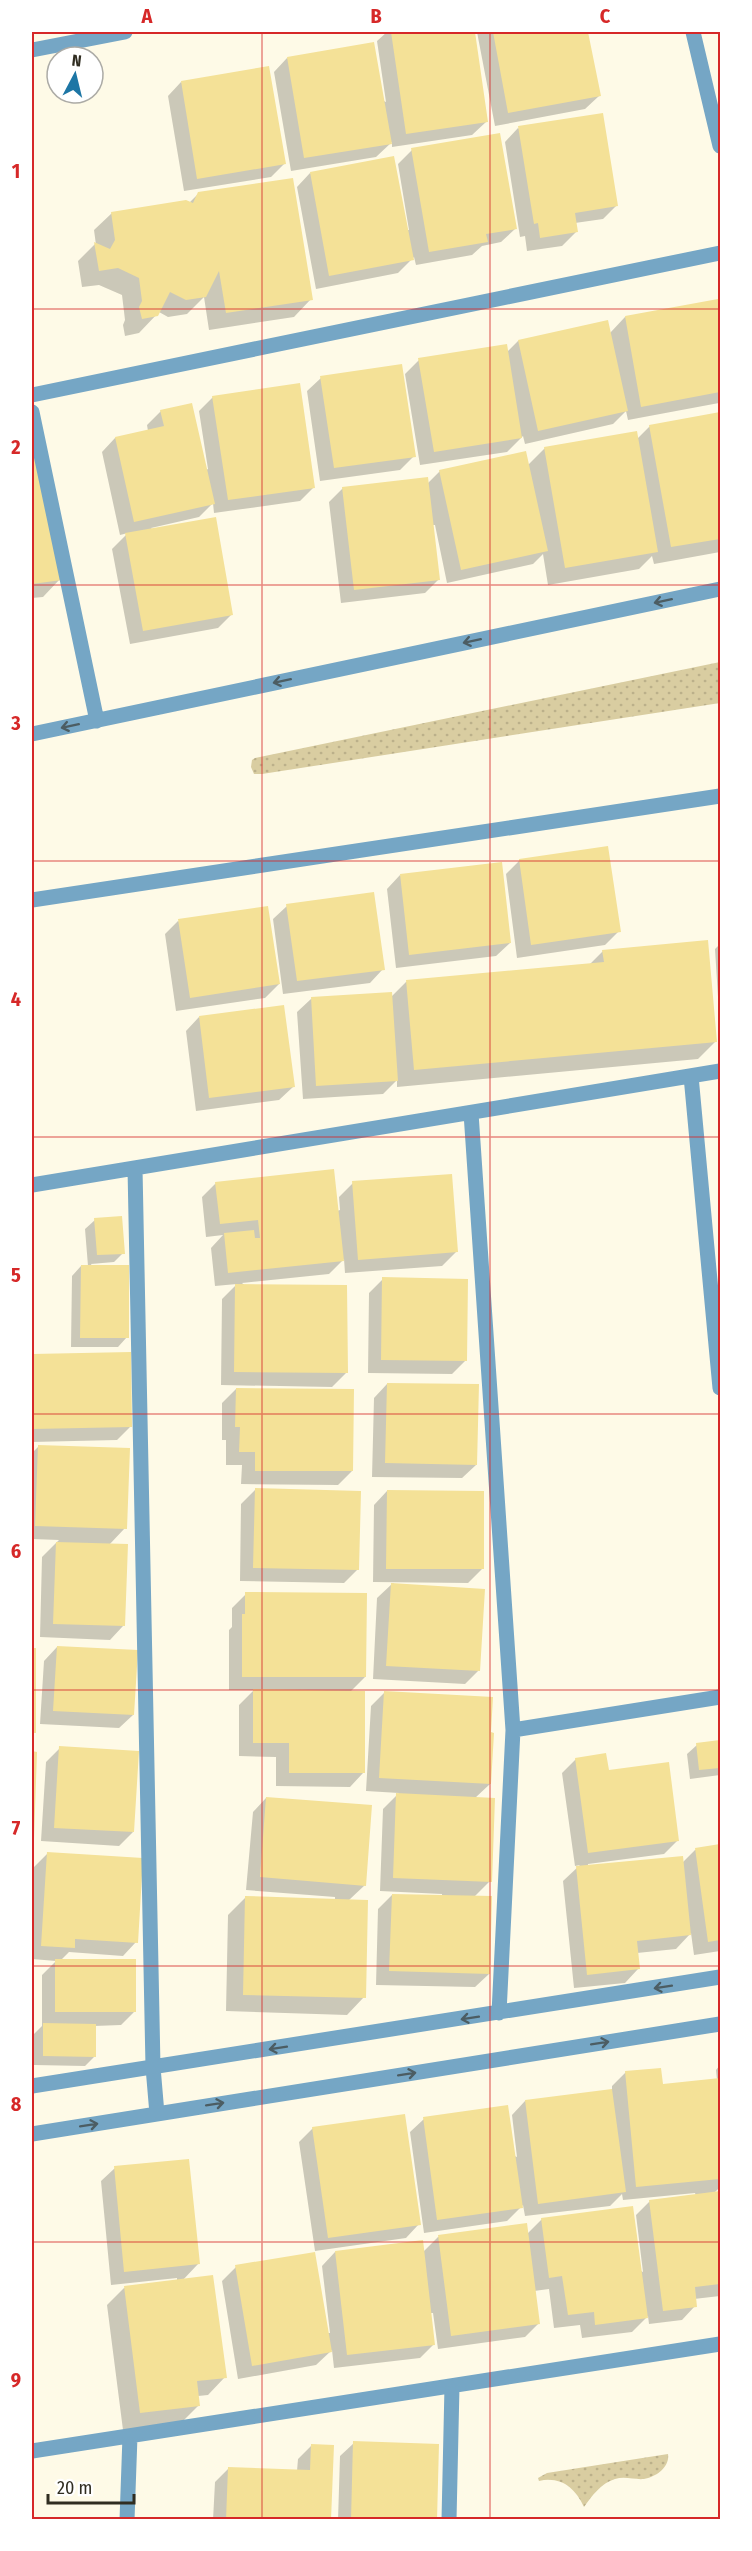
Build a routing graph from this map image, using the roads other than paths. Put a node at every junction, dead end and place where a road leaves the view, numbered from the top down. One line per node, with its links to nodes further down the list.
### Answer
1 (125, 32): 3 (street)
2 (693, 32): 4 (street)
3 (32, 50)
4 (720, 146)
5 (720, 253): 6 (street)
6 (32, 395)
7 (32, 412): 9 (street)
8 (720, 589): 9 (street, one-way to 9)
9 (97, 721): 10 (street, one-way to 10)
10 (32, 734)
11 (720, 796): 12 (street)
12 (32, 900)
13 (720, 1071): 14 (street)
14 (691, 1076): 15 (street); 18 (street)
15 (471, 1113): 16 (street); 20 (street)
16 (135, 1168): 17 (street); 24 (street)
17 (32, 1185)
18 (720, 1388)
19 (720, 1697): 20 (street)
20 (513, 1730): 22 (street)
21 (720, 1977): 22 (street, one-way to 22)
22 (499, 2013): 24 (street, one-way to 24)
23 (720, 2024): 26 (street, one-way to 23)
24 (153, 2067): 25 (street); 26 (street)
25 (32, 2086)
26 (157, 2114): 27 (street, one-way to 26)
27 (32, 2134)
28 (720, 2344): 29 (street)
29 (452, 2386): 30 (street); 33 (street)
30 (130, 2436): 31 (street); 32 (street)
31 (32, 2451)
32 (127, 2520)
33 (448, 2520)

